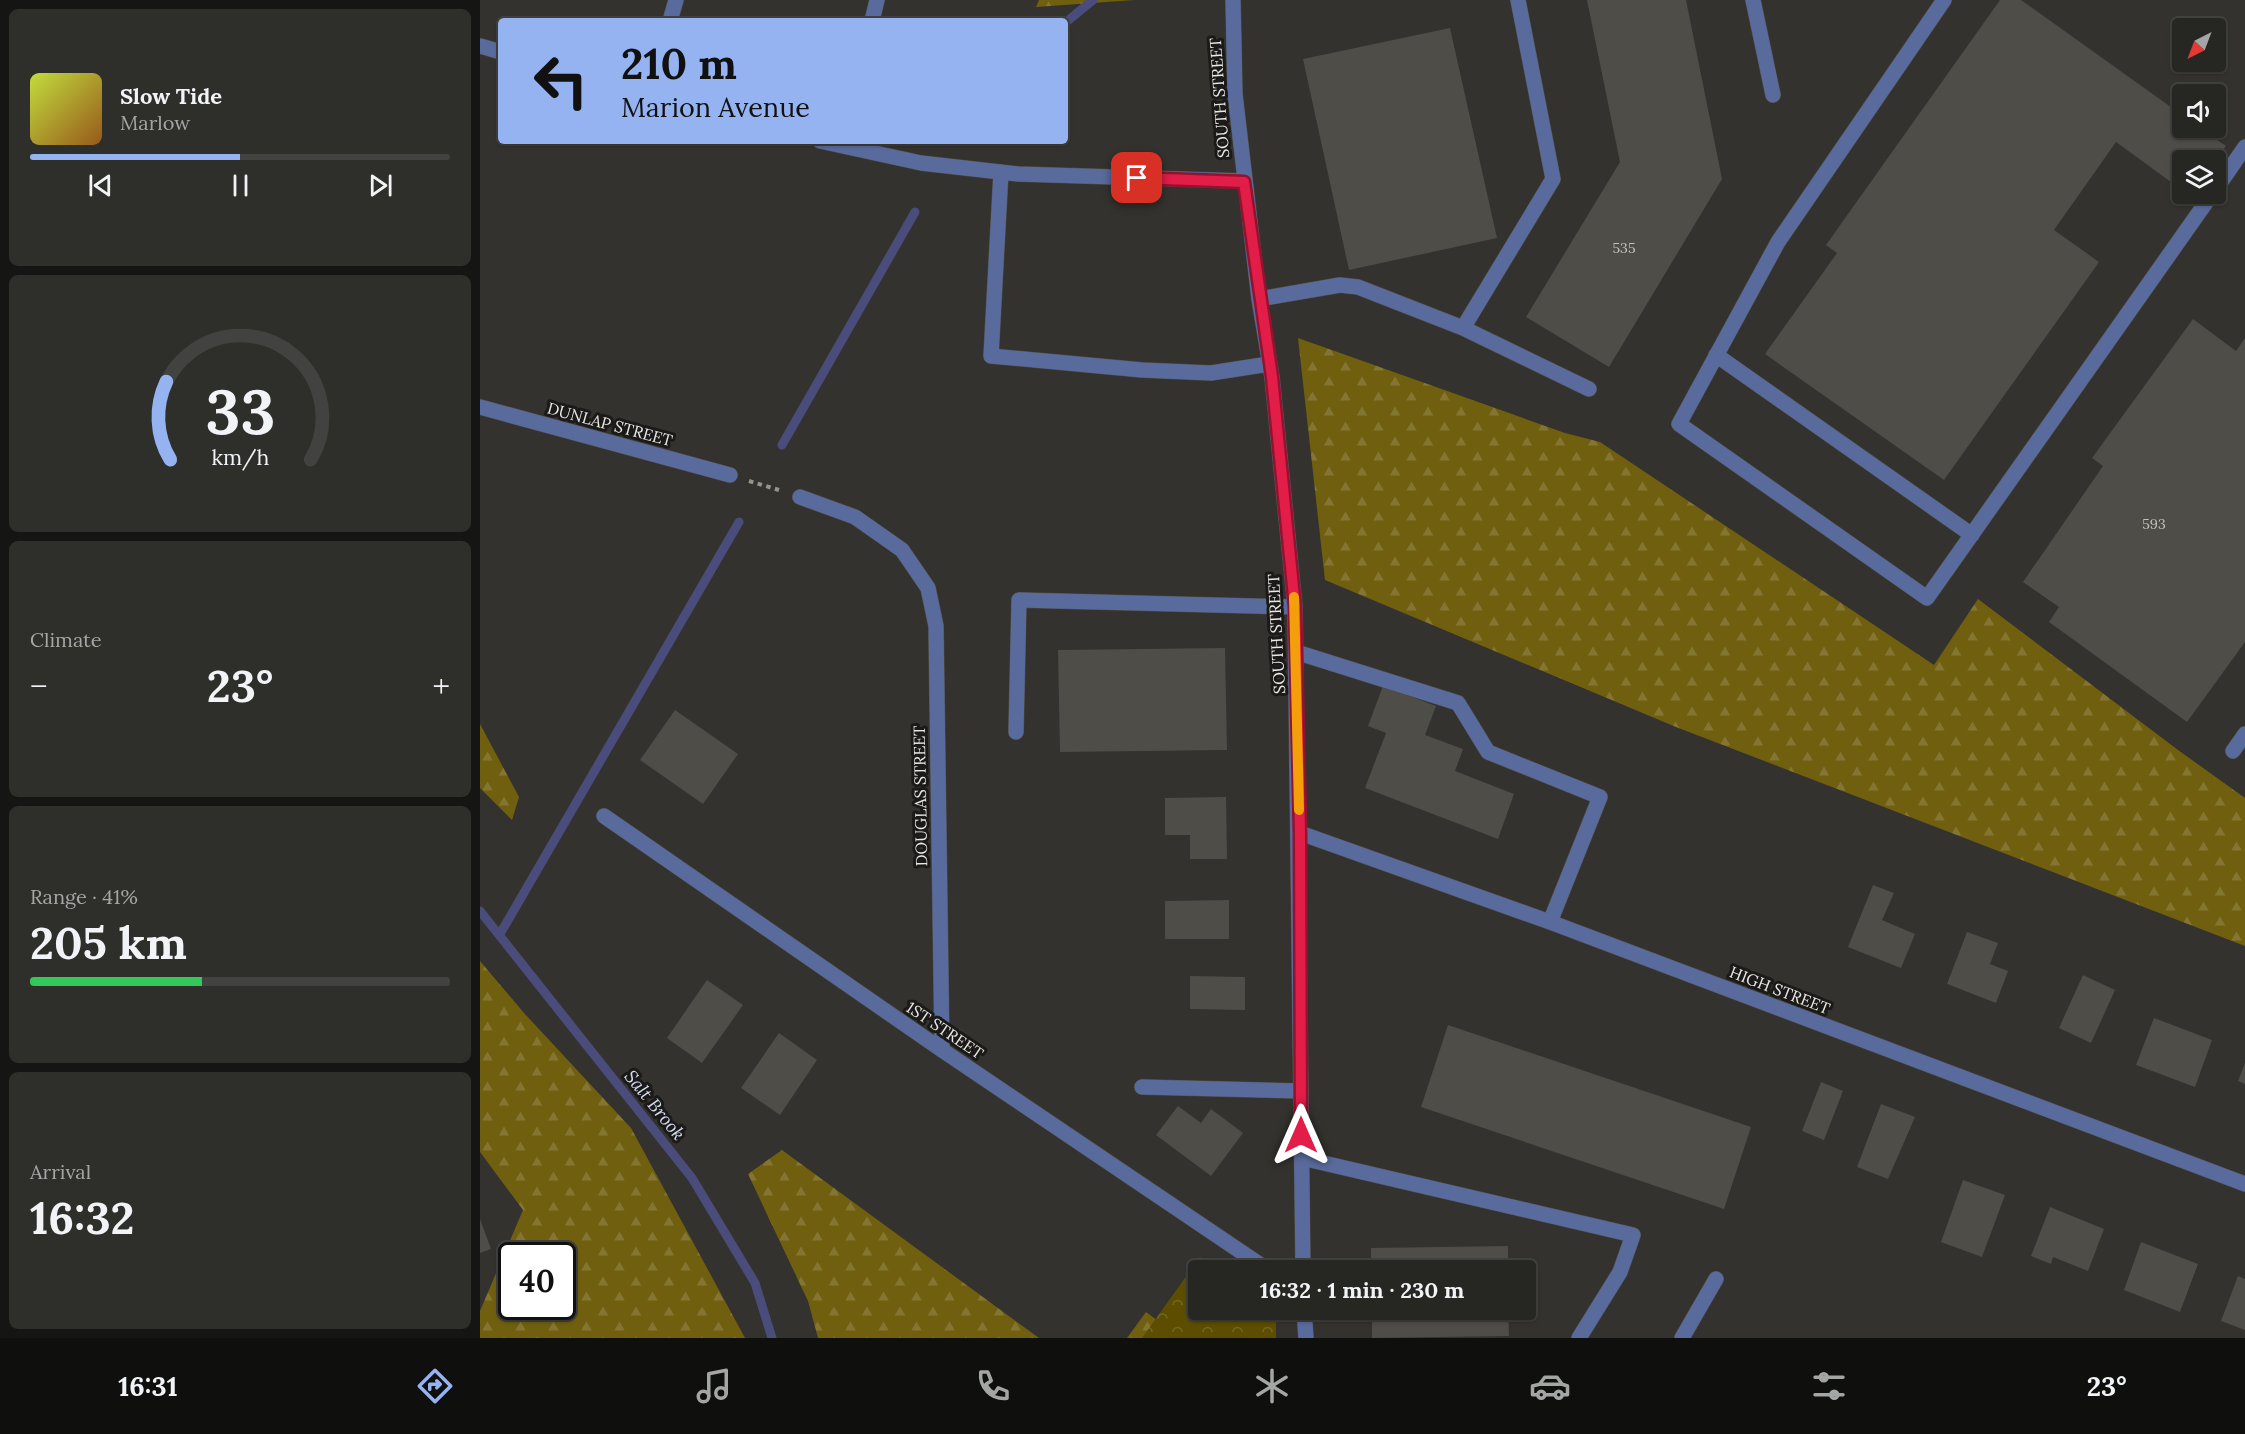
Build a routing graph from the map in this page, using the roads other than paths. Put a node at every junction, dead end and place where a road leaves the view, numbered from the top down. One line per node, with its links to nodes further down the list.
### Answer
1 (676, 0): 7 (street)
2 (877, 0): 8 (street)
3 (1233, 0): 16 (street, SOUTH STREET)
4 (1518, 0): 19 (street)
5 (1753, 0): 11 (street)
6 (1944, 0): 20 (street)
7 (671, 18)
8 (873, 18)
9 (480, 46): 10 (street)
10 (498, 51)
11 (1773, 95)
12 (847, 144): 14 (street)
13 (2245, 147): 15 (street)
14 (1001, 172): 16 (street); 21 (street)
15 (2226, 175)
16 (1244, 182): 18 (street, SOUTH STREET)
17 (2205, 204): 26 (street)
18 (1259, 299): 19 (street); 21 (street, SOUTH STREET)
19 (1463, 328): 22 (street)
20 (1716, 355): 26 (street); 26 (street)
21 (1269, 364): 27 (street, SOUTH STREET)
22 (1589, 389)
23 (480, 407): 24 (street, DUNLAP STREET)
24 (730, 475)
25 (800, 497): 35 (street, DOUGLAS STREET)
26 (1972, 535)
27 (1295, 607): 28 (street, SOUTH STREET); 29 (street)
28 (1296, 652): 33 (street, SOUTH STREET); 34 (street)
29 (1016, 732)
30 (2245, 734): 31 (street)
31 (2233, 750)
32 (604, 816): 35 (street, 1ST STREET)
33 (1300, 833): 34 (street, HIGH STREET); 37 (street, SOUTH STREET)
34 (1550, 922): 39 (street, HIGH STREET)
35 (942, 1050): 40 (street, 1ST STREET)
36 (1142, 1087): 37 (street)
37 (1301, 1091): 38 (street, SOUTH STREET)
38 (1302, 1158): 41 (street, SOUTH STREET); 45 (street)
39 (2245, 1184)
40 (1253, 1260)
41 (1303, 1260)
42 (1716, 1279): 46 (street)
43 (1305, 1320): 44 (street)
44 (1306, 1338)
45 (1579, 1338)
46 (1682, 1338)

